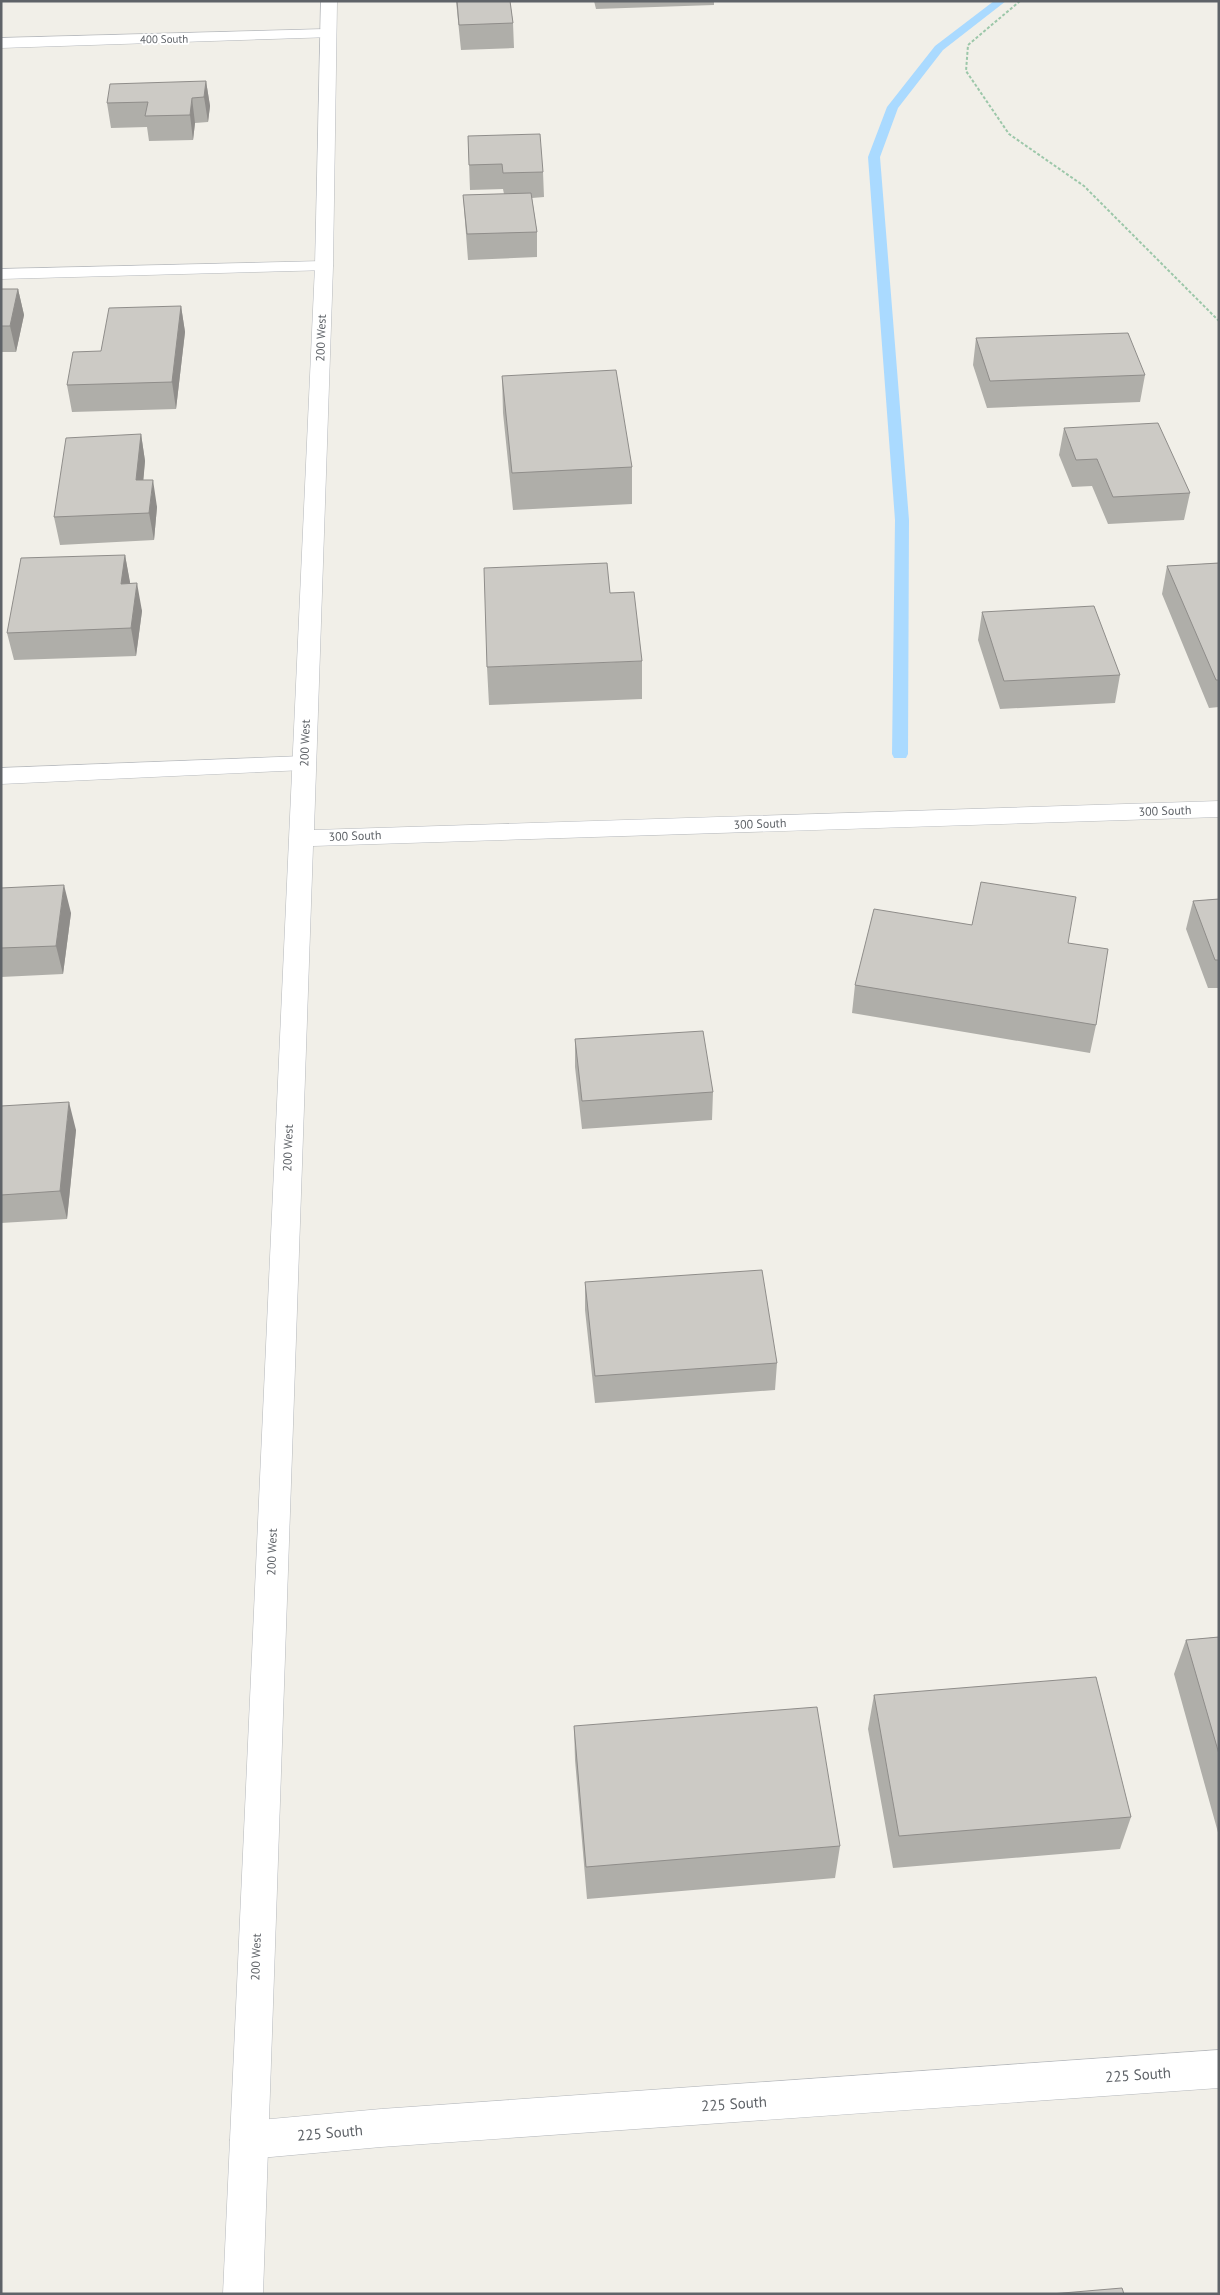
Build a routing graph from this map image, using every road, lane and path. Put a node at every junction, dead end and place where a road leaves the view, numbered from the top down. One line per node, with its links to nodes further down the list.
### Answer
1 (329, 1): 3 (street, 200 West)
2 (1020, 1): 7 (path)
3 (326, 34): 4 (street, 400 South); 5 (street, 200 West)
4 (1, 43)
5 (324, 266): 6 (street); 8 (street, 200 West)
6 (1, 274)
7 (1219, 321)
8 (304, 763): 9 (street); 11 (street, 200 West)
9 (1, 776)
10 (1219, 809): 11 (street, 300 South)
11 (301, 838): 13 (street, 200 West)
12 (1219, 2070): 13 (street, 225 South)
13 (249, 2140): 14 (street, 200 West)
14 (243, 2294)

